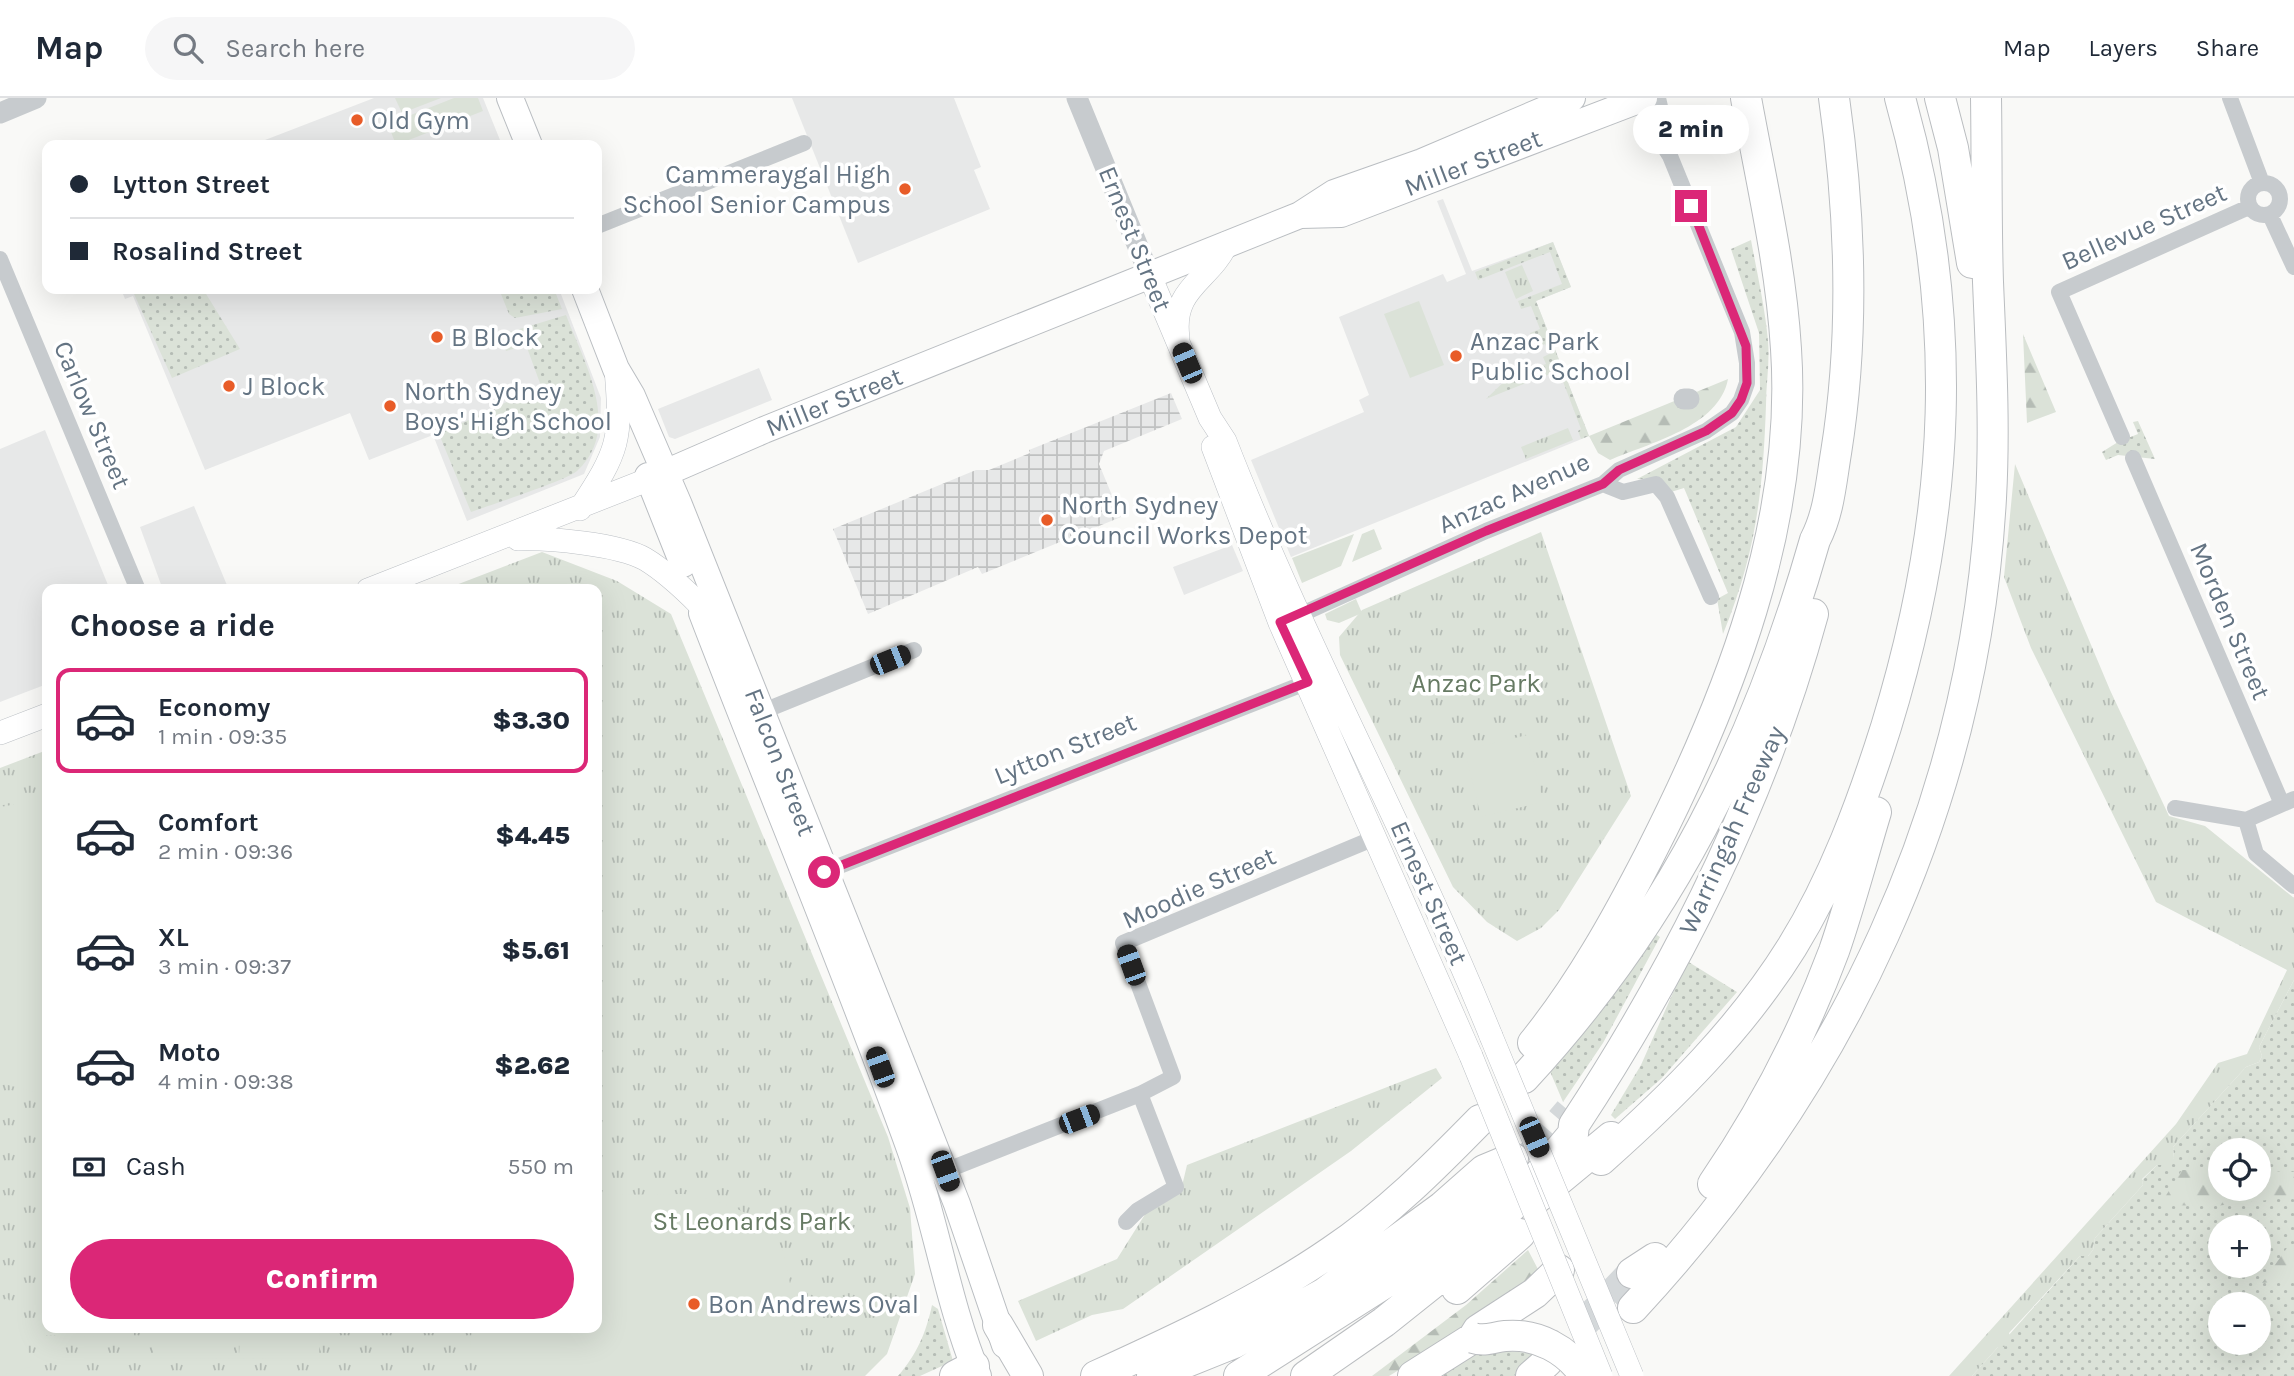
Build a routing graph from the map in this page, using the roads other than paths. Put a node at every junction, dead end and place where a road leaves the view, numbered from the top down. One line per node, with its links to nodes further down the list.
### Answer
1 (36, 98): 14 (street)
2 (510, 98): 16 (main road)
3 (1078, 98): 28 (street, Ernest Street)
4 (1572, 98): 22 (main road, Miller Street)
5 (1642, 98): 18 (street); 22 (main road, Miller Street)
6 (1658, 98): 18 (street)
7 (1724, 98): 15 (highway)
8 (1746, 98): 15 (highway)
9 (1834, 98): 38 (highway, Warringah Freeway)
10 (1900, 98): 50 (highway, Warringah Freeway)
11 (1940, 98): 31 (highway)
12 (1986, 98): 31 (highway)
13 (2230, 98): 19 (street)
14 (0, 113)
15 (1754, 139): 38 (highway, Warringah Freeway)
16 (527, 140)
17 (804, 143): 24 (street)
18 (1670, 156): 36 (street, Anzac Avenue)
19 (2262, 183): 20 (street); 21 (street)
20 (2287, 195): 23 (street)
21 (2249, 207): 23 (street); 33 (street, Bellevue Street)
22 (1300, 215): 25 (main road, Miller Street)
23 (2270, 215): 27 (street)
24 (602, 224)
25 (1227, 243): 28 (main road, Miller Street); 30 (main road)
26 (0, 259): 40 (street, Carlow Street)
27 (2294, 267)
28 (1150, 276): 30 (main road, Ernest Street); 35 (main road, Miller Street)
29 (587, 294): 32 (main road, Falcon Street)
30 (1180, 346): 44 (main road, Ernest Street)
31 (1992, 366): 50 (highway, Warringah Freeway)
32 (620, 378): 35 (main road, Falcon Street); 37 (main road)
33 (2122, 437)
34 (2133, 458): 51 (street, Morden Street)
35 (657, 477): 37 (main road, Miller Street); 43 (main road, Falcon Street); 47 (main road, Falcon Street)
36 (1603, 484): 42 (street); 44 (street, Anzac Avenue)
37 (580, 509): 39 (main road, Miller Street)
38 (1827, 511): 59 (highway, Warringah Freeway)
39 (497, 540): 41 (main road, Miller Street); 43 (main road)
40 (135, 584)
41 (383, 584)
42 (1711, 597)
43 (699, 604): 72 (main road, Falcon Street)
44 (1289, 619): 46 (main road, Ernest Street)
45 (914, 650): 47 (street)
46 (1317, 678): 54 (main road, Ernest Street); 55 (street, Lytton Street); 64 (main road, Ernest Street, bridge)
47 (761, 712): 55 (main road, Falcon Street)
48 (42, 717): 49 (main road)
49 (0, 733)
50 (1875, 761): 57 (highway, Warringah Freeway)
51 (2288, 802): 53 (street)
52 (2175, 807): 53 (street)
53 (2246, 820): 56 (street)
54 (1377, 837): 58 (street, Moodie Street); 61 (main road, Ernest Street, bridge)
55 (824, 872): 63 (main road, Falcon Street)
56 (2294, 886)
57 (1682, 1087): 62 (highway, Warringah Freeway); 68 (highway, Warringah Freeway)
58 (1140, 1094): 63 (street, Moodie Street); 66 (street)
59 (1578, 1112): 68 (highway, Warringah Freeway); 78 (highway, Warringah Freeway)
60 (1480, 1120): 75 (highway)
61 (1513, 1158): 64 (main road, bridge); 69 (main road, Ernest Street, bridge); 76 (highway)
62 (1601, 1160)
63 (945, 1171): 70 (main road, Falcon Street)
64 (1554, 1184): 69 (main road, bridge); 83 (main road, Ernest Street, bridge)
65 (1502, 1189): 77 (highway)
66 (1126, 1222)
67 (1520, 1234): 80 (highway)
68 (1453, 1267): 79 (highway, Warringah Freeway)
69 (1559, 1270): 71 (highway); 82 (main road, Ernest Street, bridge)
70 (998, 1325): 73 (highway)
71 (1469, 1341): 74 (highway, bridge); 81 (highway)
72 (969, 1373): 73 (main road)
73 (1020, 1373)
74 (1560, 1373)
75 (1096, 1376)
76 (1152, 1376)
77 (1238, 1376)
78 (1285, 1376)
79 (1306, 1376)
80 (1342, 1376)
81 (1413, 1376)
82 (1601, 1376)
83 (1632, 1376)

